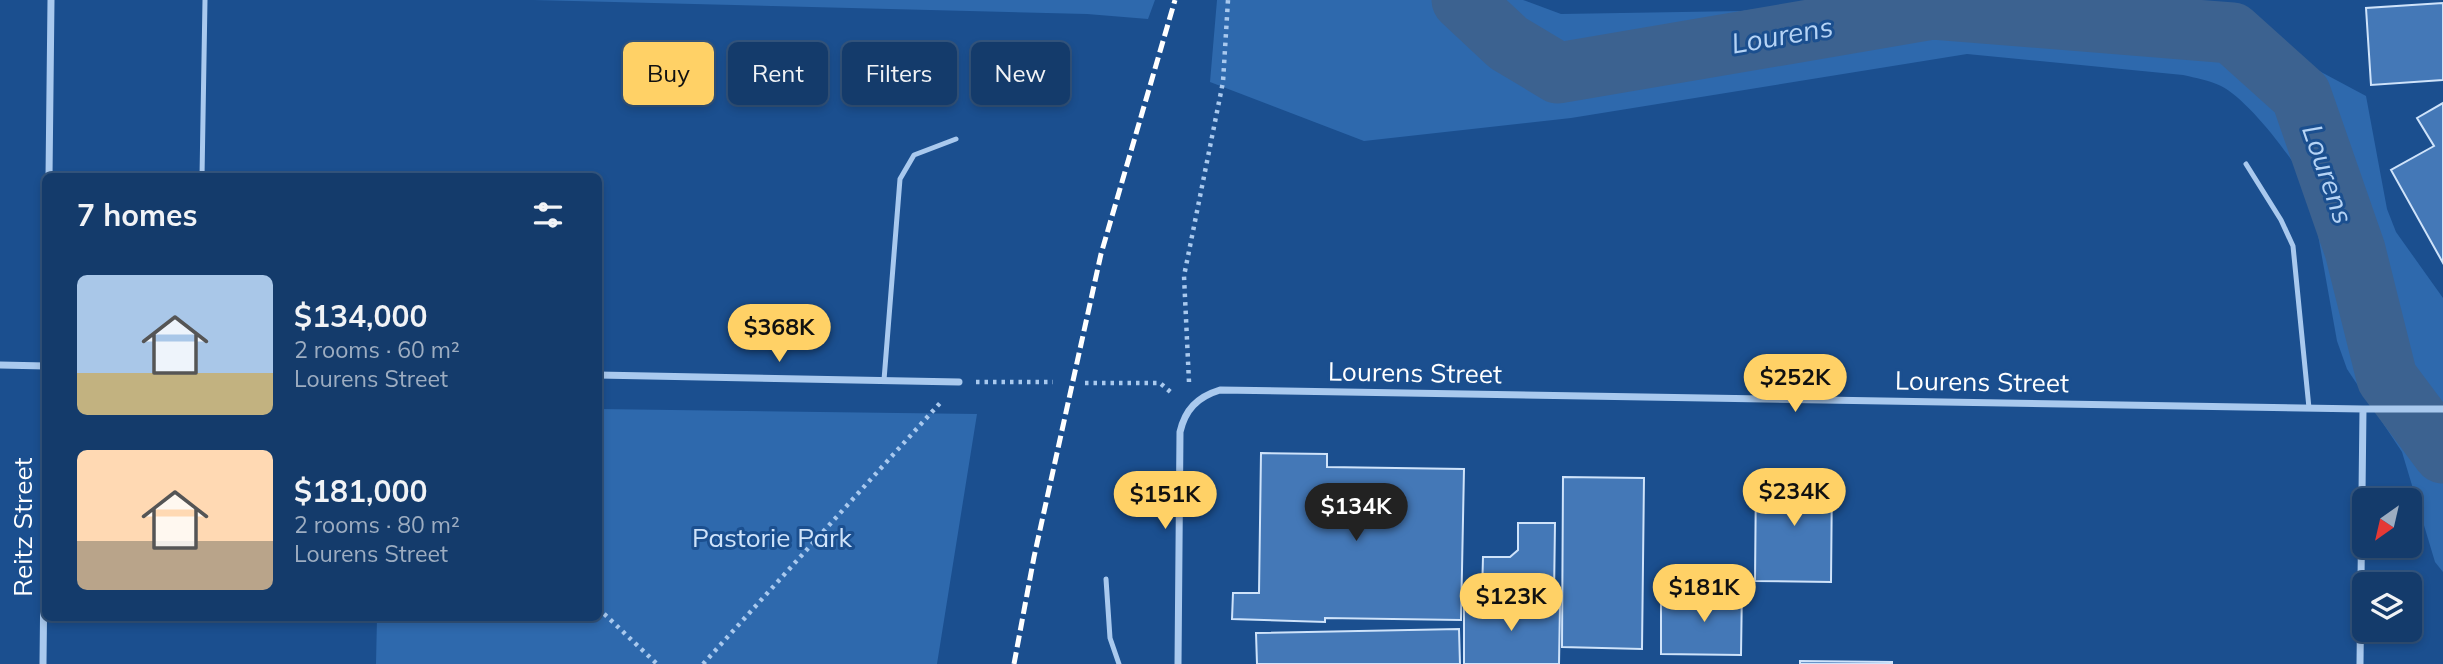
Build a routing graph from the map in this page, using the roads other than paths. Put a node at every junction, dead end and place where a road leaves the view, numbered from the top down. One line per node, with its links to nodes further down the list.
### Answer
1 (51, 0): 5 (street)
2 (205, 0): 6 (lane)
3 (956, 138): 10 (lane)
4 (2246, 164): 12 (lane)
5 (49, 173)
6 (202, 173)
7 (0, 365): 8 (street)
8 (42, 366)
9 (602, 375): 10 (street)
10 (884, 380): 11 (street)
11 (959, 382)
12 (2309, 408): 13 (street, Lourens Street); 19 (street, Lourens Street)
13 (2363, 409): 14 (street, Lourens Street); 20 (street)
14 (2443, 409)
15 (1106, 579): 18 (lane)
16 (43, 621): 17 (street, Reitz Street)
17 (43, 664)
18 (1119, 664)
19 (1178, 664)
20 (2360, 664)

